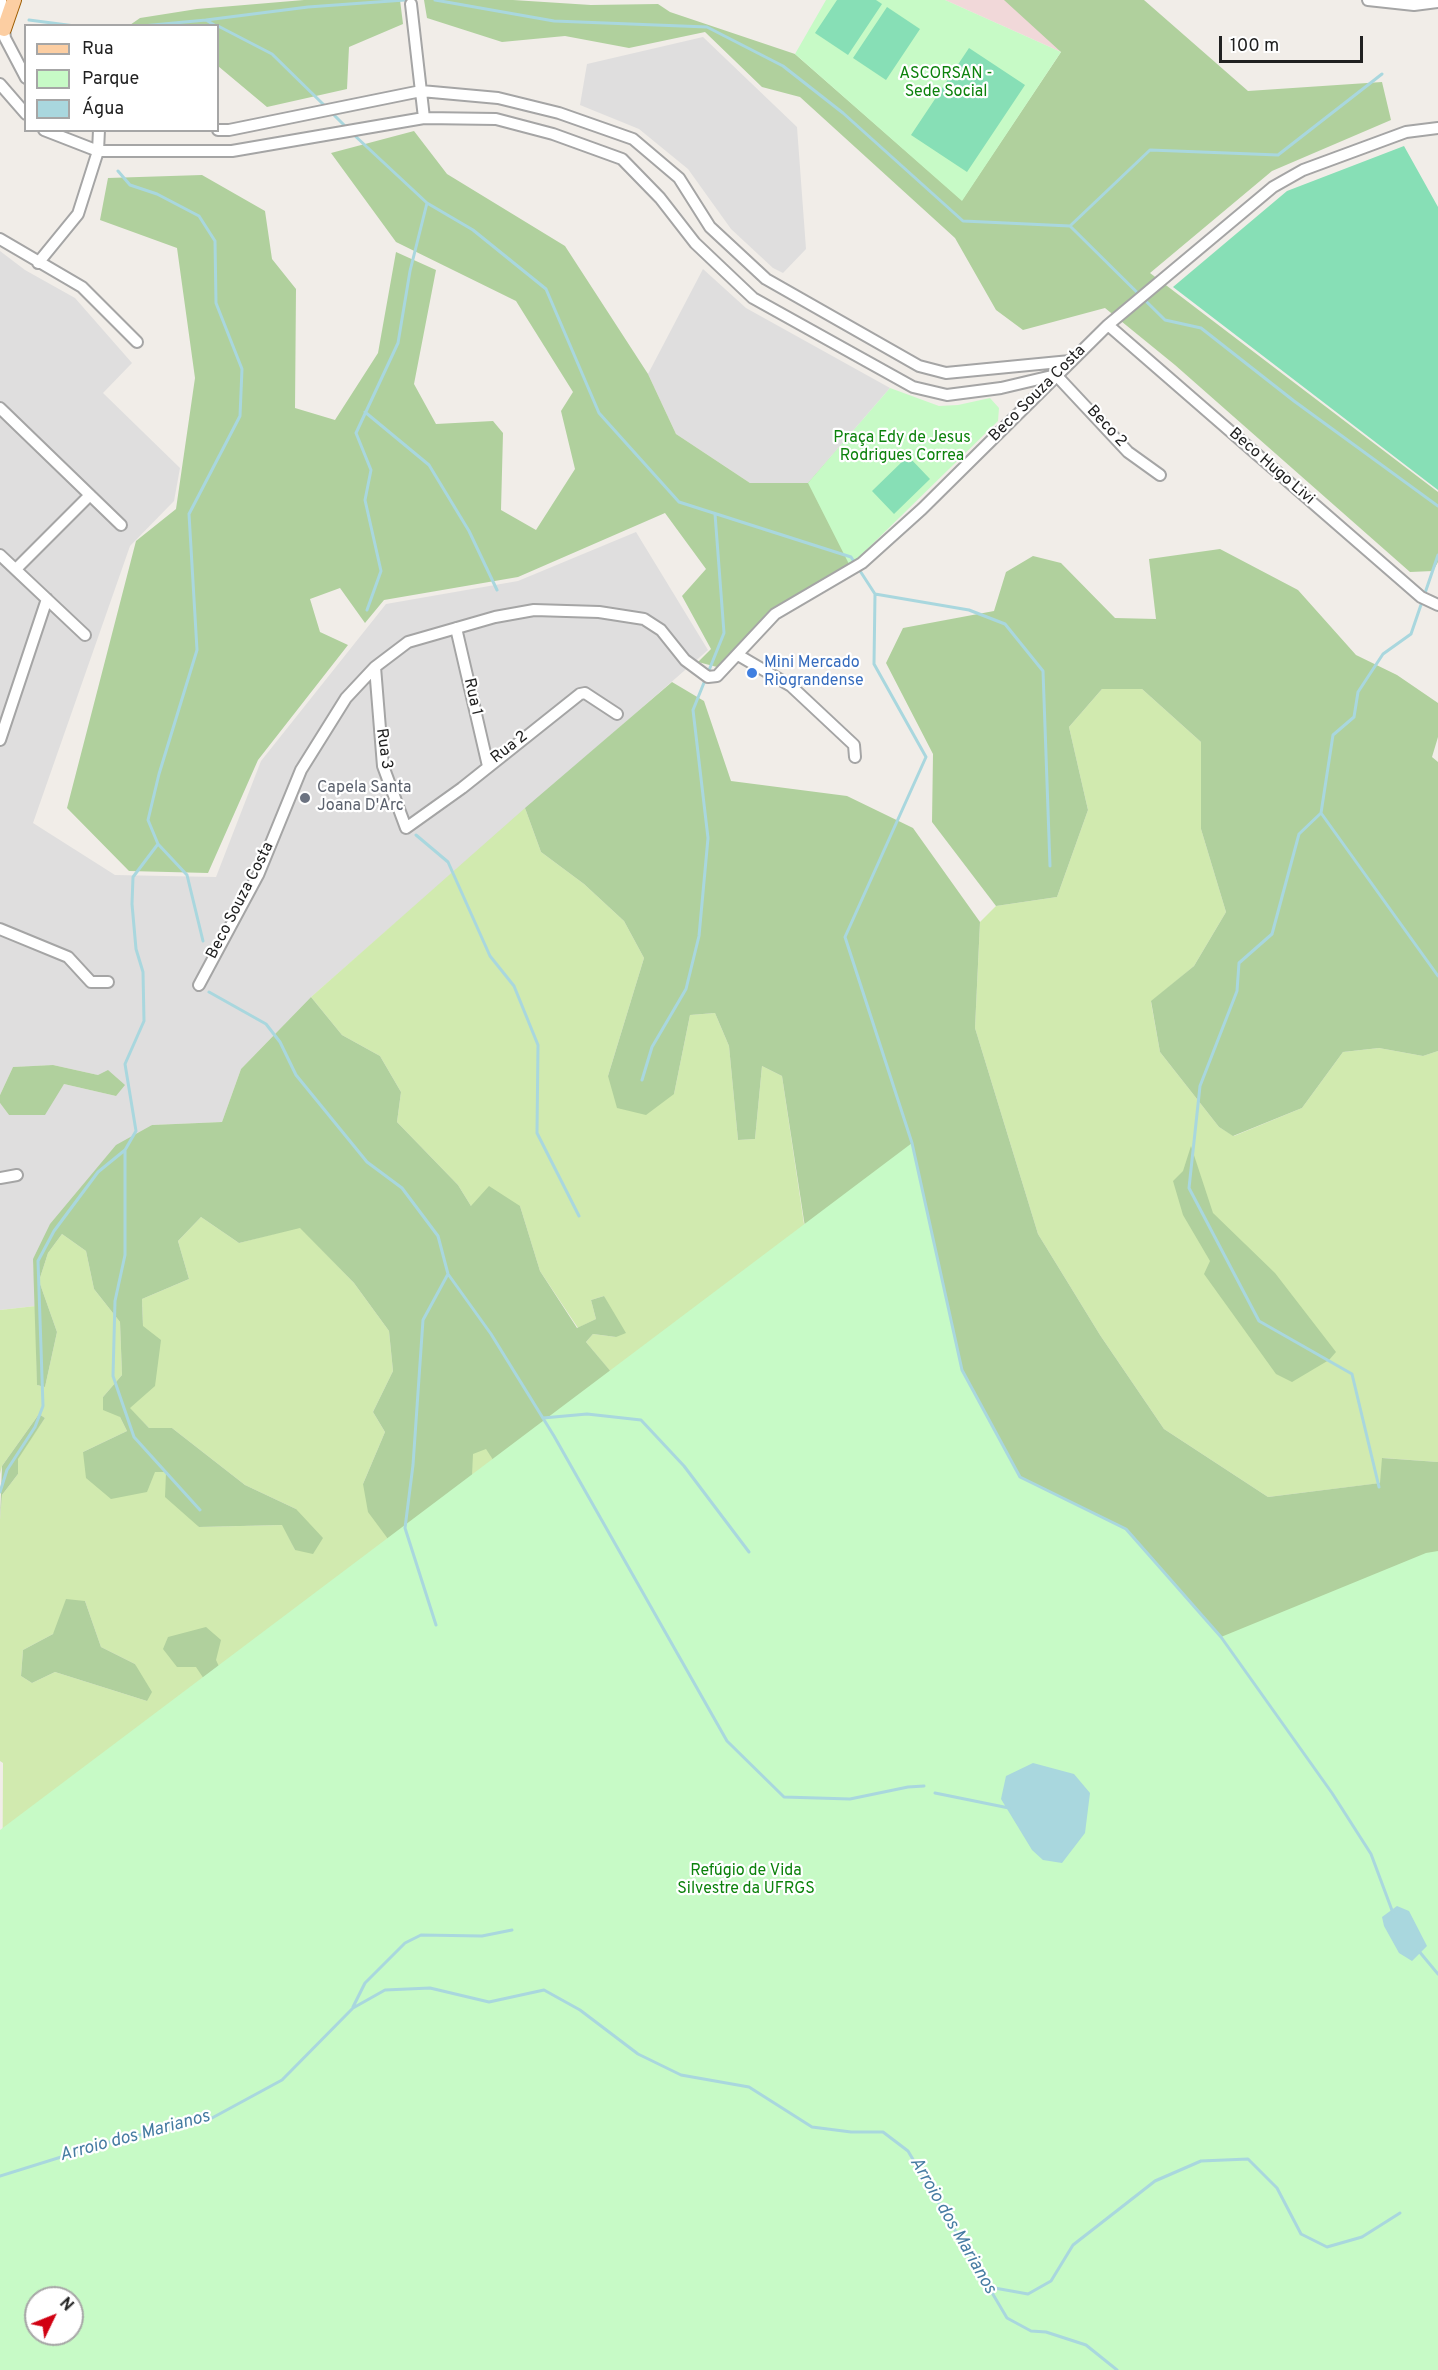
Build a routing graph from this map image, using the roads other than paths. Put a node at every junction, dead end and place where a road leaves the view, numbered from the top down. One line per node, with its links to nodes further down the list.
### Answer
1 (1, 0): 6 (street)
2 (14, 0): 6 (main road)
3 (1368, 0): 4 (street)
4 (1438, 2)
5 (411, 4): 10 (street)
6 (4, 29): 7 (street)
7 (4, 49): 8 (street)
8 (24, 75)
9 (0, 84): 11 (street)
10 (421, 91): 12 (street); 13 (street); 15 (street)
11 (24, 112)
12 (559, 113): 18 (street); 20 (street)
13 (424, 118): 18 (street); 19 (street)
14 (1438, 129): 24 (street, Beco Souza Costa)
15 (219, 130)
16 (49, 132): 19 (street)
17 (99, 132): 19 (street)
18 (553, 134): 22 (street)
19 (98, 152): 23 (street)
20 (710, 228): 22 (street); 26 (street)
21 (0, 239): 23 (street)
22 (695, 243): 27 (street)
23 (38, 263): 25 (street)
24 (1108, 325): 26 (street, Beco Souza Costa); 35 (street, Beco Hugo Livi)
25 (137, 342)
26 (1070, 361): 27 (street, Beco Souza Costa)
27 (1056, 375): 29 (street, Beco 2); 38 (street, Beco Souza Costa)
28 (0, 408): 30 (street)
29 (1160, 475)
30 (90, 495): 31 (street); 33 (street)
31 (121, 525)
32 (0, 555): 33 (street)
33 (16, 569): 34 (street)
34 (47, 599): 37 (street); 41 (street)
35 (1438, 604)
36 (456, 628): 38 (street, Beco Souza Costa); 39 (street, Beco Souza Costa); 43 (street, Rua 1)
37 (85, 635)
38 (738, 655): 42 (street)
39 (375, 667): 44 (street, Rua 3); 47 (street, Beco Souza Costa)
40 (616, 714): 43 (street, Rua 2)
41 (0, 740)
42 (855, 757)
43 (488, 766): 44 (street, Rua 2)
44 (406, 828)
45 (0, 929): 46 (street)
46 (108, 982)
47 (199, 985)
48 (17, 1175): 49 (street)
49 (0, 1178)

